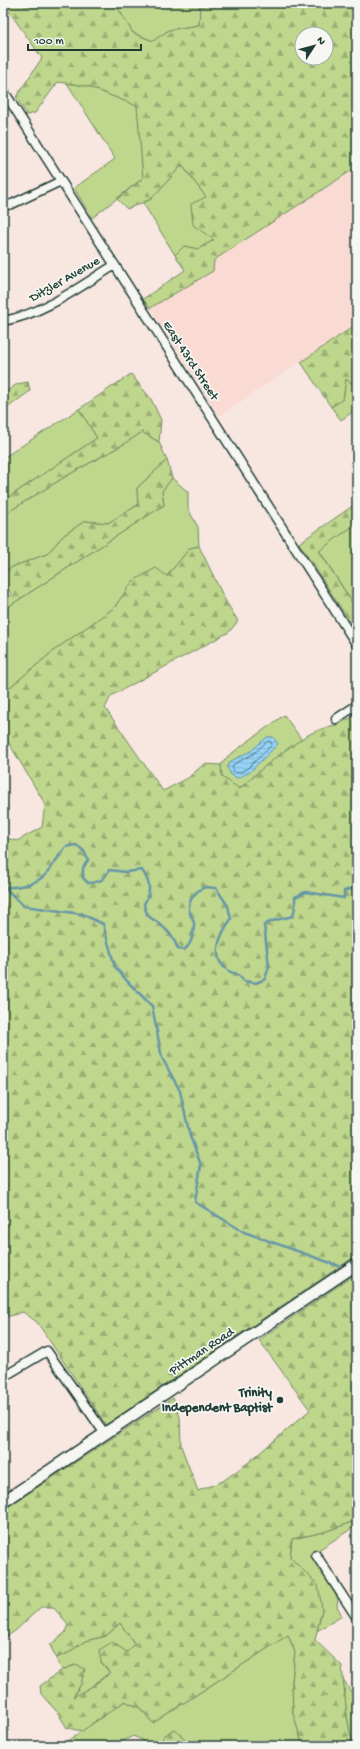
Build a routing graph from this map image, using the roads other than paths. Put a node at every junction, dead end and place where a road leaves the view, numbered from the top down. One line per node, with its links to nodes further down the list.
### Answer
1 (4, 93): 2 (street, East 43rd Street)
2 (61, 181): 3 (street); 4 (street, East 43rd Street)
3 (3, 206)
4 (115, 265): 5 (street, Ditzler Avenue); 6 (street, East 43rd Street)
5 (3, 321)
6 (357, 645)
7 (357, 705): 8 (street)
8 (336, 719)
9 (357, 1264): 11 (street, Pittman Road)
10 (3, 1377): 11 (street)
11 (105, 1434): 12 (street, Pittman Road)
12 (3, 1502)
13 (316, 1555): 14 (street)
14 (357, 1618)

